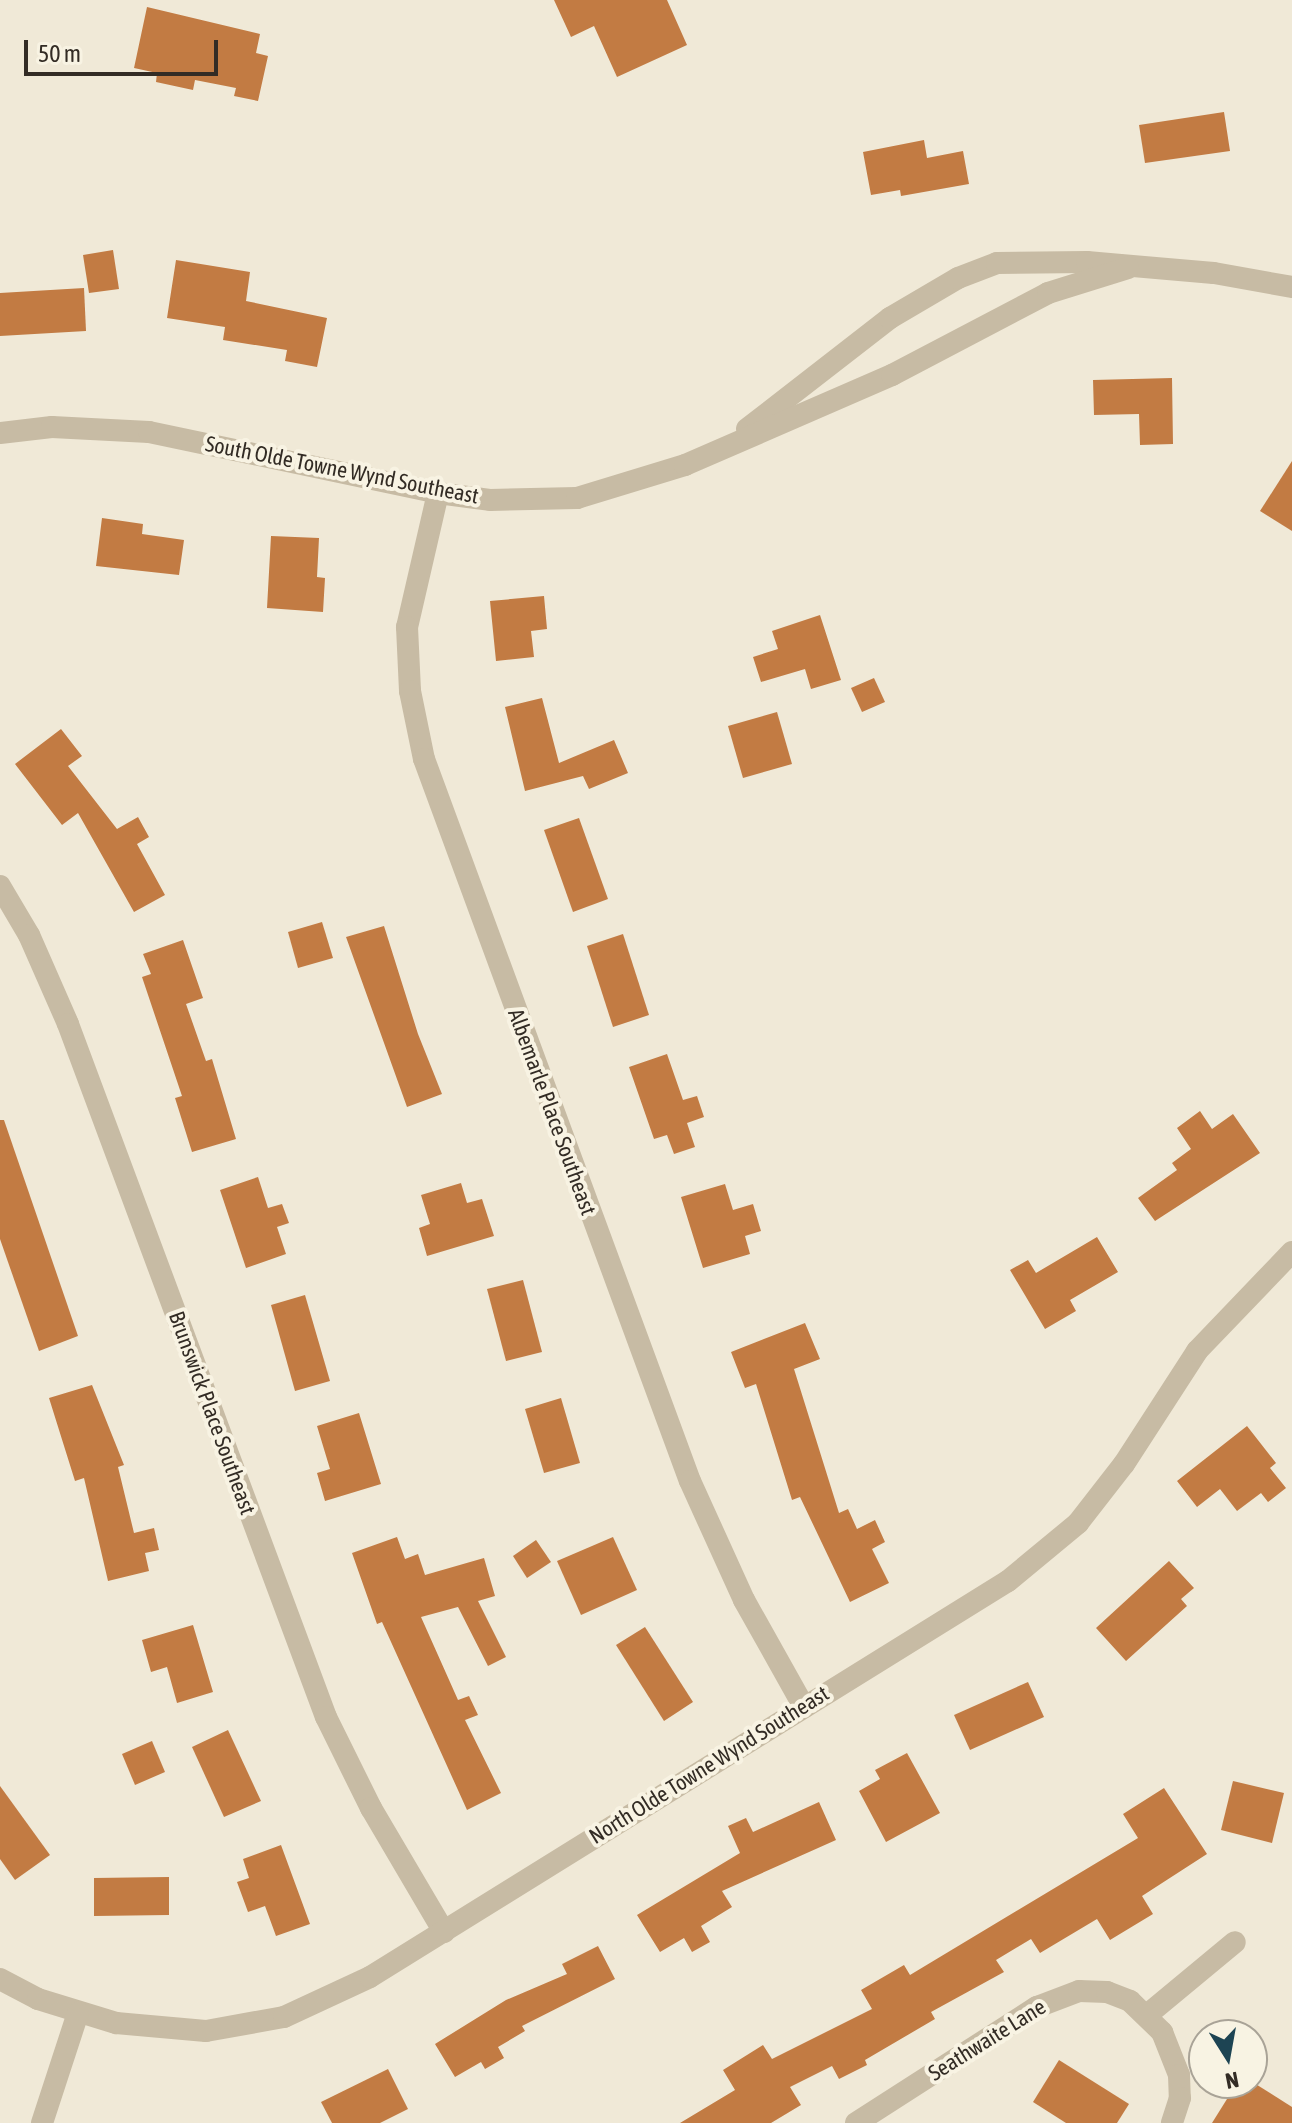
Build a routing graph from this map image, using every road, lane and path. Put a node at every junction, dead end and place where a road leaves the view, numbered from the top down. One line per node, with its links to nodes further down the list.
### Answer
1 (1128, 268): 2 (street, South Olde Towne Wynd Southeast); 4 (street, South Olde Towne Wynd Southeast); 4 (street, South Olde Towne Wynd Southeast)
2 (1292, 287)
3 (0, 433): 5 (street, South Olde Towne Wynd Southeast)
4 (723, 447): 5 (street, South Olde Towne Wynd Southeast)
5 (438, 493): 8 (street, Albemarle Place Southeast)
6 (0, 886): 9 (street, Brunswick Place Southeast)
7 (1292, 1252): 8 (street, North Olde Towne Wynd Southeast)
8 (804, 1707): 9 (street, North Olde Towne Wynd Southeast)
9 (444, 1932): 12 (street, North Olde Towne Wynd Southeast)
10 (1235, 1942): 13 (street)
11 (0, 1979): 12 (street, North Olde Towne Wynd Southeast)
12 (78, 2013): 14 (street)
13 (1147, 2015): 15 (street, Seathwaite Lane); 16 (street, Seathwaite Lane)
14 (42, 2123)
15 (856, 2123)
16 (1172, 2123)

